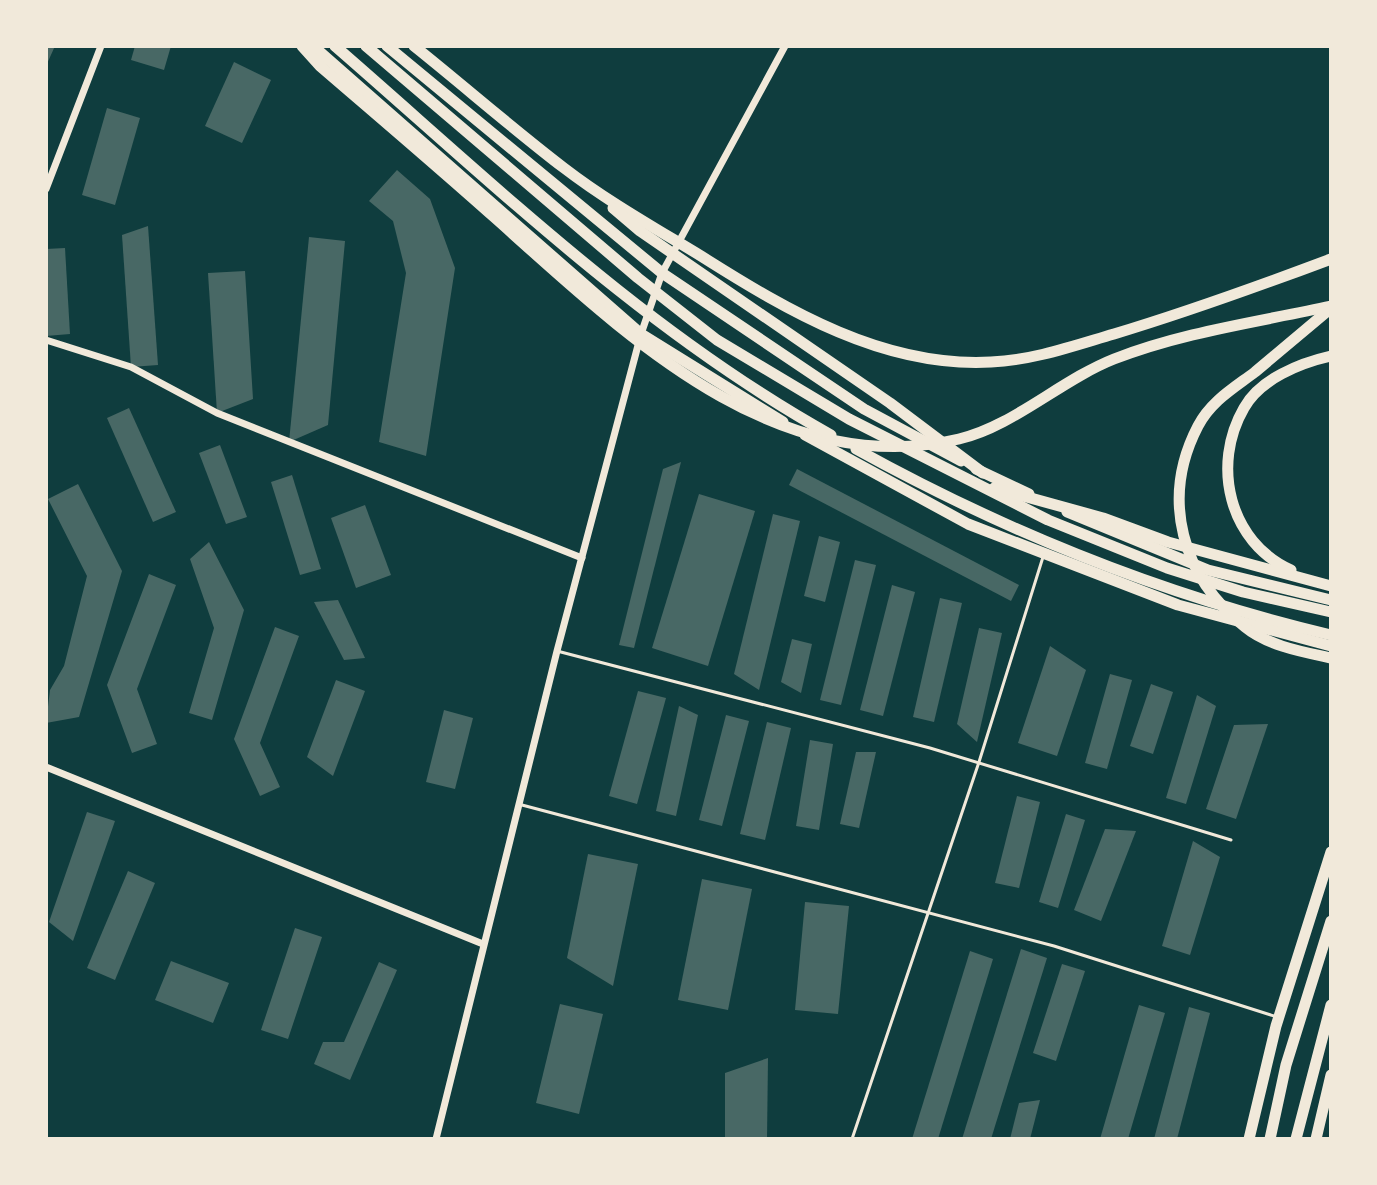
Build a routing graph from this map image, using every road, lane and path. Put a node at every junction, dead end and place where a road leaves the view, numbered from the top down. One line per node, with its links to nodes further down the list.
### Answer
1 (101, 46): 10 (street)
2 (302, 46): 13 (main road)
3 (313, 46): 14 (main road)
4 (335, 46): 24 (main road)
5 (366, 46): 18 (main road)
6 (387, 46): 12 (main road)
7 (414, 46): 9 (main road)
8 (785, 46): 12 (street)
9 (566, 169): 11 (main road); 17 (main road)
10 (46, 189)
11 (1331, 259)
12 (662, 273): 14 (street); 17 (main road)
13 (1331, 307): 27 (main road)
14 (641, 334): 20 (street); 25 (main road)
15 (46, 340): 20 (street)
16 (1331, 356): 21 (main road)
17 (983, 473): 22 (main road)
18 (968, 481): 21 (main road); 23 (main road)
19 (1044, 555): 28 (lane)
20 (582, 558): 26 (street)
21 (1326, 585)
22 (1331, 600)
23 (1331, 612)
24 (1331, 635)
25 (1331, 646)
26 (557, 651): 28 (lane); 30 (street)
27 (1331, 658)
28 (979, 762): 31 (lane); 33 (lane)
29 (46, 767): 35 (street)
30 (518, 804): 33 (lane); 35 (street)
31 (1231, 840)
32 (1331, 852): 37 (main road)
33 (928, 911): 37 (lane); 40 (lane)
34 (1331, 921): 42 (main road)
35 (483, 944): 39 (street)
36 (1331, 1005): 43 (main road)
37 (1279, 1017): 41 (main road)
38 (1331, 1075): 44 (main road)
39 (436, 1139)
40 (852, 1139)
41 (1249, 1139)
42 (1270, 1139)
43 (1296, 1139)
44 (1316, 1139)

